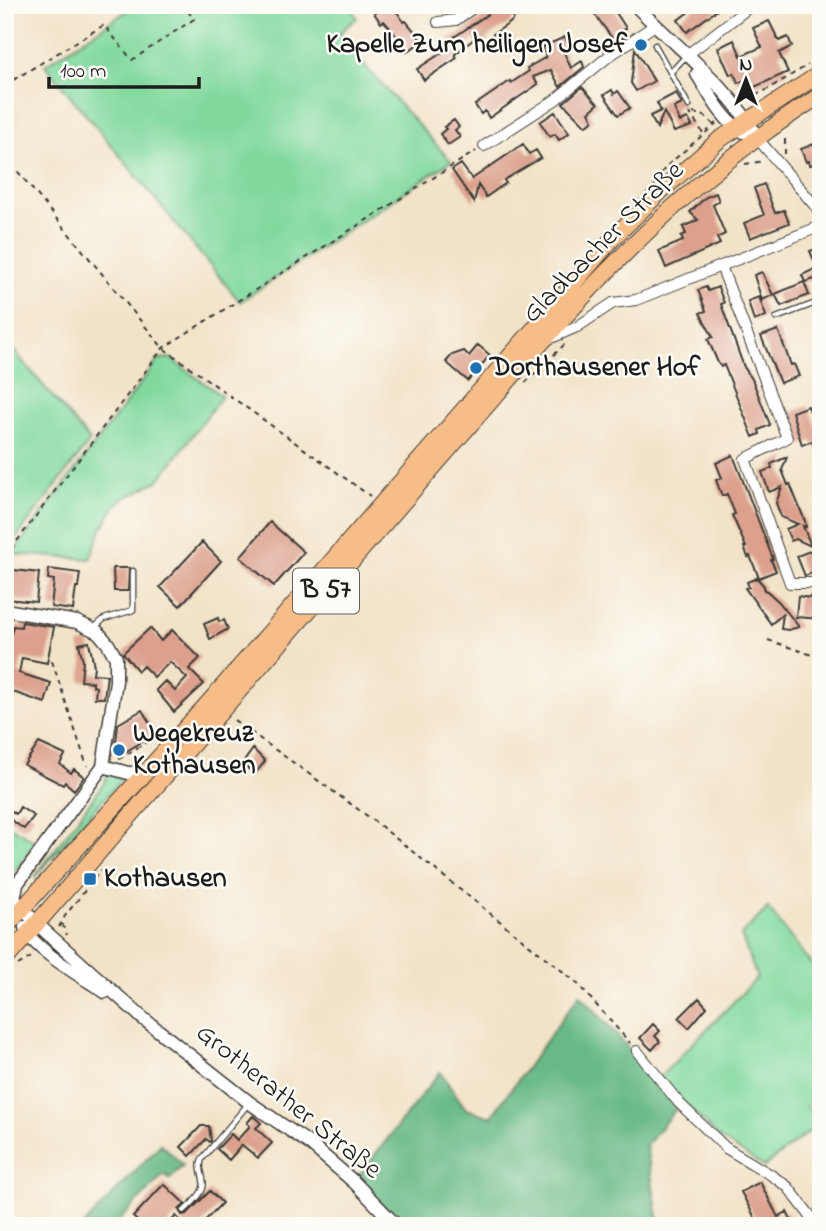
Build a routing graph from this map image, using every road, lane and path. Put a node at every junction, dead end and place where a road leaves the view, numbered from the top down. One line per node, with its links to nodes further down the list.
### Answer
1 (183, 5): 11 (path)
2 (477, 5): 5 (street)
3 (635, 5): 6 (street)
4 (752, 5): 8 (street)
5 (438, 22)
6 (655, 26): 8 (street); 20 (street)
7 (655, 45): 10 (lane)
8 (687, 55): 10 (lane); 13 (street); 16 (street)
9 (815, 69): 13 (path); 16 (main road, Gladbacher Straße / B 57)
10 (671, 72): 14 (lane)
11 (5, 85)
12 (821, 95): 15 (main road, Gladbacher Straße / B 57)
13 (738, 106): 16 (street)
14 (689, 109): 17 (path); 18 (path)
15 (778, 123): 19 (main road, Gladbacher Straße / B 57); 22 (path)
16 (742, 124): 19 (street); 42 (main road, Gladbacher Straße / B 57)
17 (715, 125)
18 (704, 133)
19 (758, 139): 22 (street); 28 (main road, Gladbacher Straße / B 57)
20 (484, 146): 29 (path)
21 (5, 156): 29 (path)
22 (790, 178): 23 (street)
23 (821, 213)
24 (821, 226): 25 (street)
25 (721, 266): 28 (street); 33 (street)
26 (821, 301): 27 (lane)
27 (776, 318)
28 (542, 342): 48 (main road, Gladbacher Straße / B 57)
29 (163, 348): 30 (path); 31 (path)
30 (372, 498)
31 (5, 558)
32 (133, 571): 35 (lane)
33 (821, 583)
34 (5, 610): 35 (street)
35 (92, 629): 41 (street)
36 (768, 640): 37 (path)
37 (821, 658)
38 (52, 661): 43 (path)
39 (230, 717): 52 (path)
40 (170, 728): 41 (path)
41 (107, 767): 42 (street); 43 (street)
42 (146, 773): 44 (main road, Gladbacher Straße / B 57)
43 (93, 782): 44 (street)
44 (14, 902): 47 (main road, Gladbacher Straße / B 57); 48 (street)
45 (65, 916): 46 (path)
46 (62, 923)
47 (5, 929)
48 (32, 930): 49 (street, Grotherather Straße); 50 (main road, Gladbacher Straße / B 57); 51 (street, Grotherather Straße)
49 (41, 947): 50 (path); 51 (street, Grotherather Straße)
50 (11, 963)
51 (146, 1021): 53 (street, Grotherather Straße)
52 (637, 1051): 56 (street)
53 (250, 1103): 54 (lane); 55 (street, Grotherather Straße)
54 (184, 1211)
55 (397, 1226)
56 (818, 1226)

